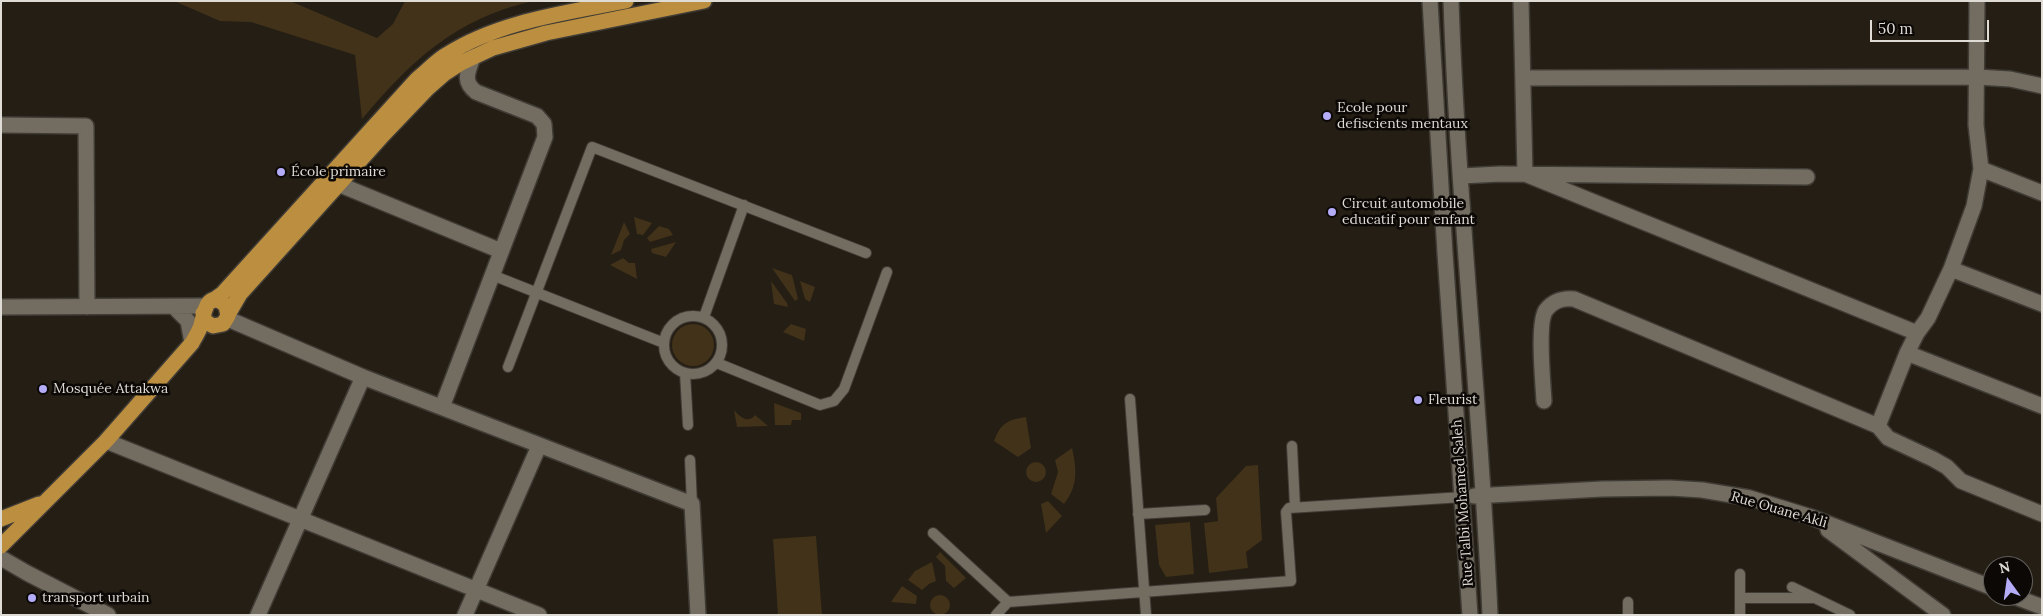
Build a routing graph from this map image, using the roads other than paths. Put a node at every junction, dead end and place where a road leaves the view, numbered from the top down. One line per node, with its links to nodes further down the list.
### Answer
1 (626, 1): 30 (highway)
2 (704, 1): 7 (highway)
3 (1430, 1): 53 (street, Rue Talbi Mohamed Saleh)
4 (1451, 1): 14 (street, Rue Talbi Mohamed Saleh)
5 (1521, 1): 9 (street)
6 (1977, 1): 8 (street)
7 (473, 57): 16 (highway); 19 (street)
8 (1977, 76): 9 (street); 10 (street); 12 (street)
9 (1523, 78): 13 (street)
10 (2042, 86)
11 (1, 125): 28 (street)
12 (1981, 168): 17 (street); 21 (street)
13 (1525, 174): 14 (street); 15 (street); 34 (street)
14 (1461, 176): 52 (street, Rue Talbi Mohamed Saleh)
15 (1807, 177)
16 (338, 184): 19 (street); 24 (highway)
17 (2042, 193)
18 (744, 205): 20 (lane); 25 (lane); 31 (lane)
19 (501, 251): 23 (street)
20 (866, 253)
21 (1951, 269): 26 (street); 34 (street)
22 (887, 272): 38 (lane)
23 (492, 275): 25 (lane); 45 (street)
24 (240, 294): 32 (highway); 33 (street)
25 (537, 294): 36 (lane); 39 (lane)
26 (2042, 304)
27 (1, 307): 28 (street)
28 (87, 307): 29 (street)
29 (174, 307): 30 (street); 35 (street)
30 (207, 307): 32 (highway); 32 (highway); 35 (highway)
31 (704, 317): 36 (lane); 38 (lane)
32 (224, 319): 33 (street); 35 (highway)
33 (247, 327): 41 (street)
34 (1917, 333): 37 (street)
35 (192, 343): 48 (highway)
36 (664, 343): 40 (lane)
37 (1907, 353): 44 (street); 47 (street)
38 (717, 363): 40 (lane)
39 (508, 367)
40 (685, 373): 46 (lane)
41 (363, 377): 45 (street); 62 (street)
42 (1130, 399): 58 (lane)
43 (1544, 401): 47 (street)
44 (2042, 406)
45 (442, 407): 49 (street)
46 (688, 425)
47 (1878, 426): 59 (street)
48 (106, 440): 54 (highway); 62 (street)
49 (539, 446): 55 (street); 71 (street)
50 (1292, 446): 56 (lane)
51 (690, 460): 55 (lane)
52 (1485, 496): 53 (street, Rue Ouane Akli); 60 (street, Rue Ouane Akli); 85 (street, Rue Talbi Mohamed Saleh)
53 (1463, 497): 56 (lane); 84 (street, Rue Talbi Mohamed Saleh)
54 (47, 501): 61 (highway); 64 (highway)
55 (692, 504): 81 (street)
56 (1295, 506): 72 (lane)
57 (1205, 510): 58 (lane)
58 (1138, 514): 72 (lane)
59 (2042, 514)
60 (1811, 517): 69 (street, Rue Ouane Akli); 89 (street)
61 (1, 519)
62 (300, 520): 71 (street); 78 (street)
63 (933, 533): 75 (lane)
64 (1, 546)
65 (1, 558): 67 (street)
66 (1, 570): 67 (street)
67 (27, 573): 77 (street)
68 (1740, 574): 73 (lane)
69 (1983, 584)
70 (1792, 587): 74 (lane)
71 (475, 590): 79 (street); 80 (street)
72 (1144, 592): 75 (lane); 83 (lane)
73 (1740, 598): 74 (lane); 87 (lane)
74 (1815, 598): 88 (lane)
75 (1008, 602): 82 (lane)
76 (1628, 602): 86 (lane)
77 (108, 615)
78 (258, 615)
79 (465, 615)
80 (539, 615)
81 (698, 615)
82 (996, 615)
83 (1146, 615)
84 (1470, 615)
85 (1490, 615)
86 (1628, 615)
87 (1740, 615)
88 (1850, 615)
89 (1943, 615)

